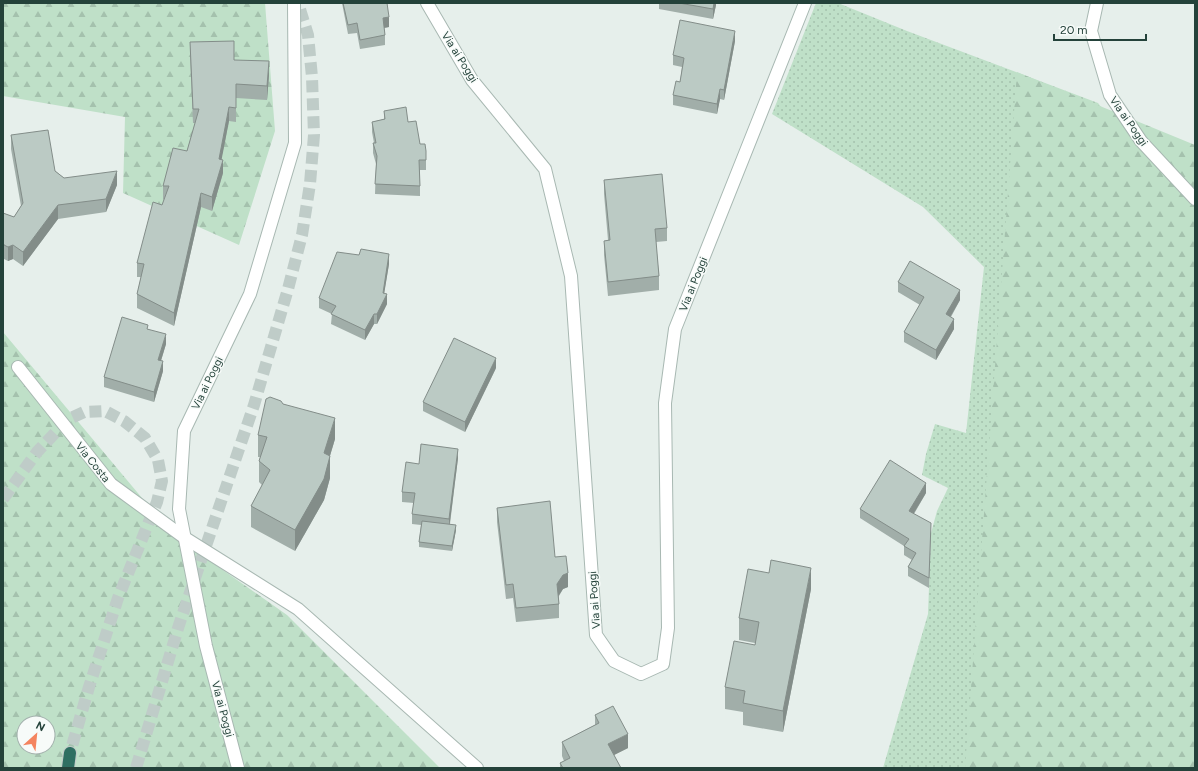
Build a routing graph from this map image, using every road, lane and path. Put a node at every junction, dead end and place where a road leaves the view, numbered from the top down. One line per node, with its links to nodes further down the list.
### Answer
1 (294, 3): 7 (street, Via ai Poggi)
2 (427, 3): 3 (street, Via ai Poggi)
3 (805, 3)
4 (1097, 3): 5 (street, Via ai Poggi)
5 (1195, 200)
6 (18, 367): 7 (street, Via Costa)
7 (185, 538): 10 (street, Via ai Poggi); 11 (street, Via Costa)
8 (70, 753): 9 (highway)
9 (68, 768)
10 (238, 768)
11 (477, 768)

